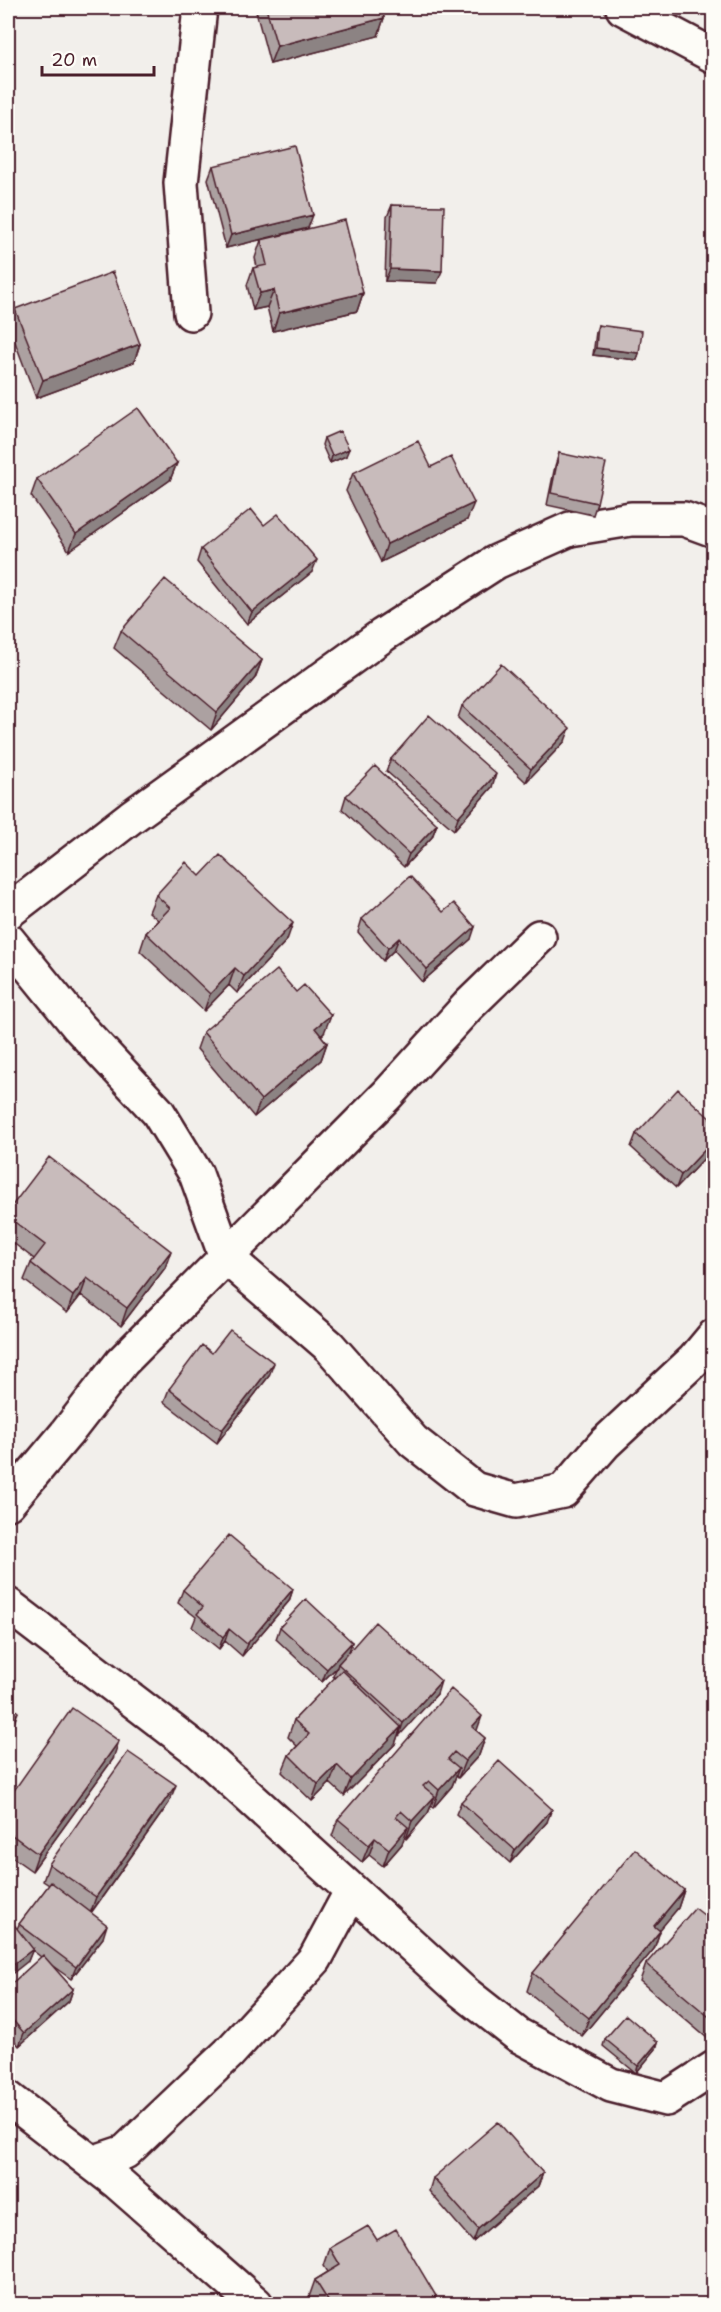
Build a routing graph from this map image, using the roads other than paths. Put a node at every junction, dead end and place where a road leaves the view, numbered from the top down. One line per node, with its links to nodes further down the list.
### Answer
1 (200, 8): 4 (street)
2 (622, 8): 3 (street)
3 (714, 56)
4 (190, 313)
5 (714, 530): 6 (street)
6 (8, 912)
7 (539, 937): 9 (street)
8 (8, 940): 9 (street)
9 (226, 1257): 10 (street); 11 (street)
10 (714, 1336)
11 (8, 1503)
12 (8, 1605): 13 (street)
13 (351, 1892): 14 (street); 16 (street)
14 (714, 2068)
15 (8, 2098): 16 (street)
16 (92, 2163): 17 (street)
17 (256, 2304)

